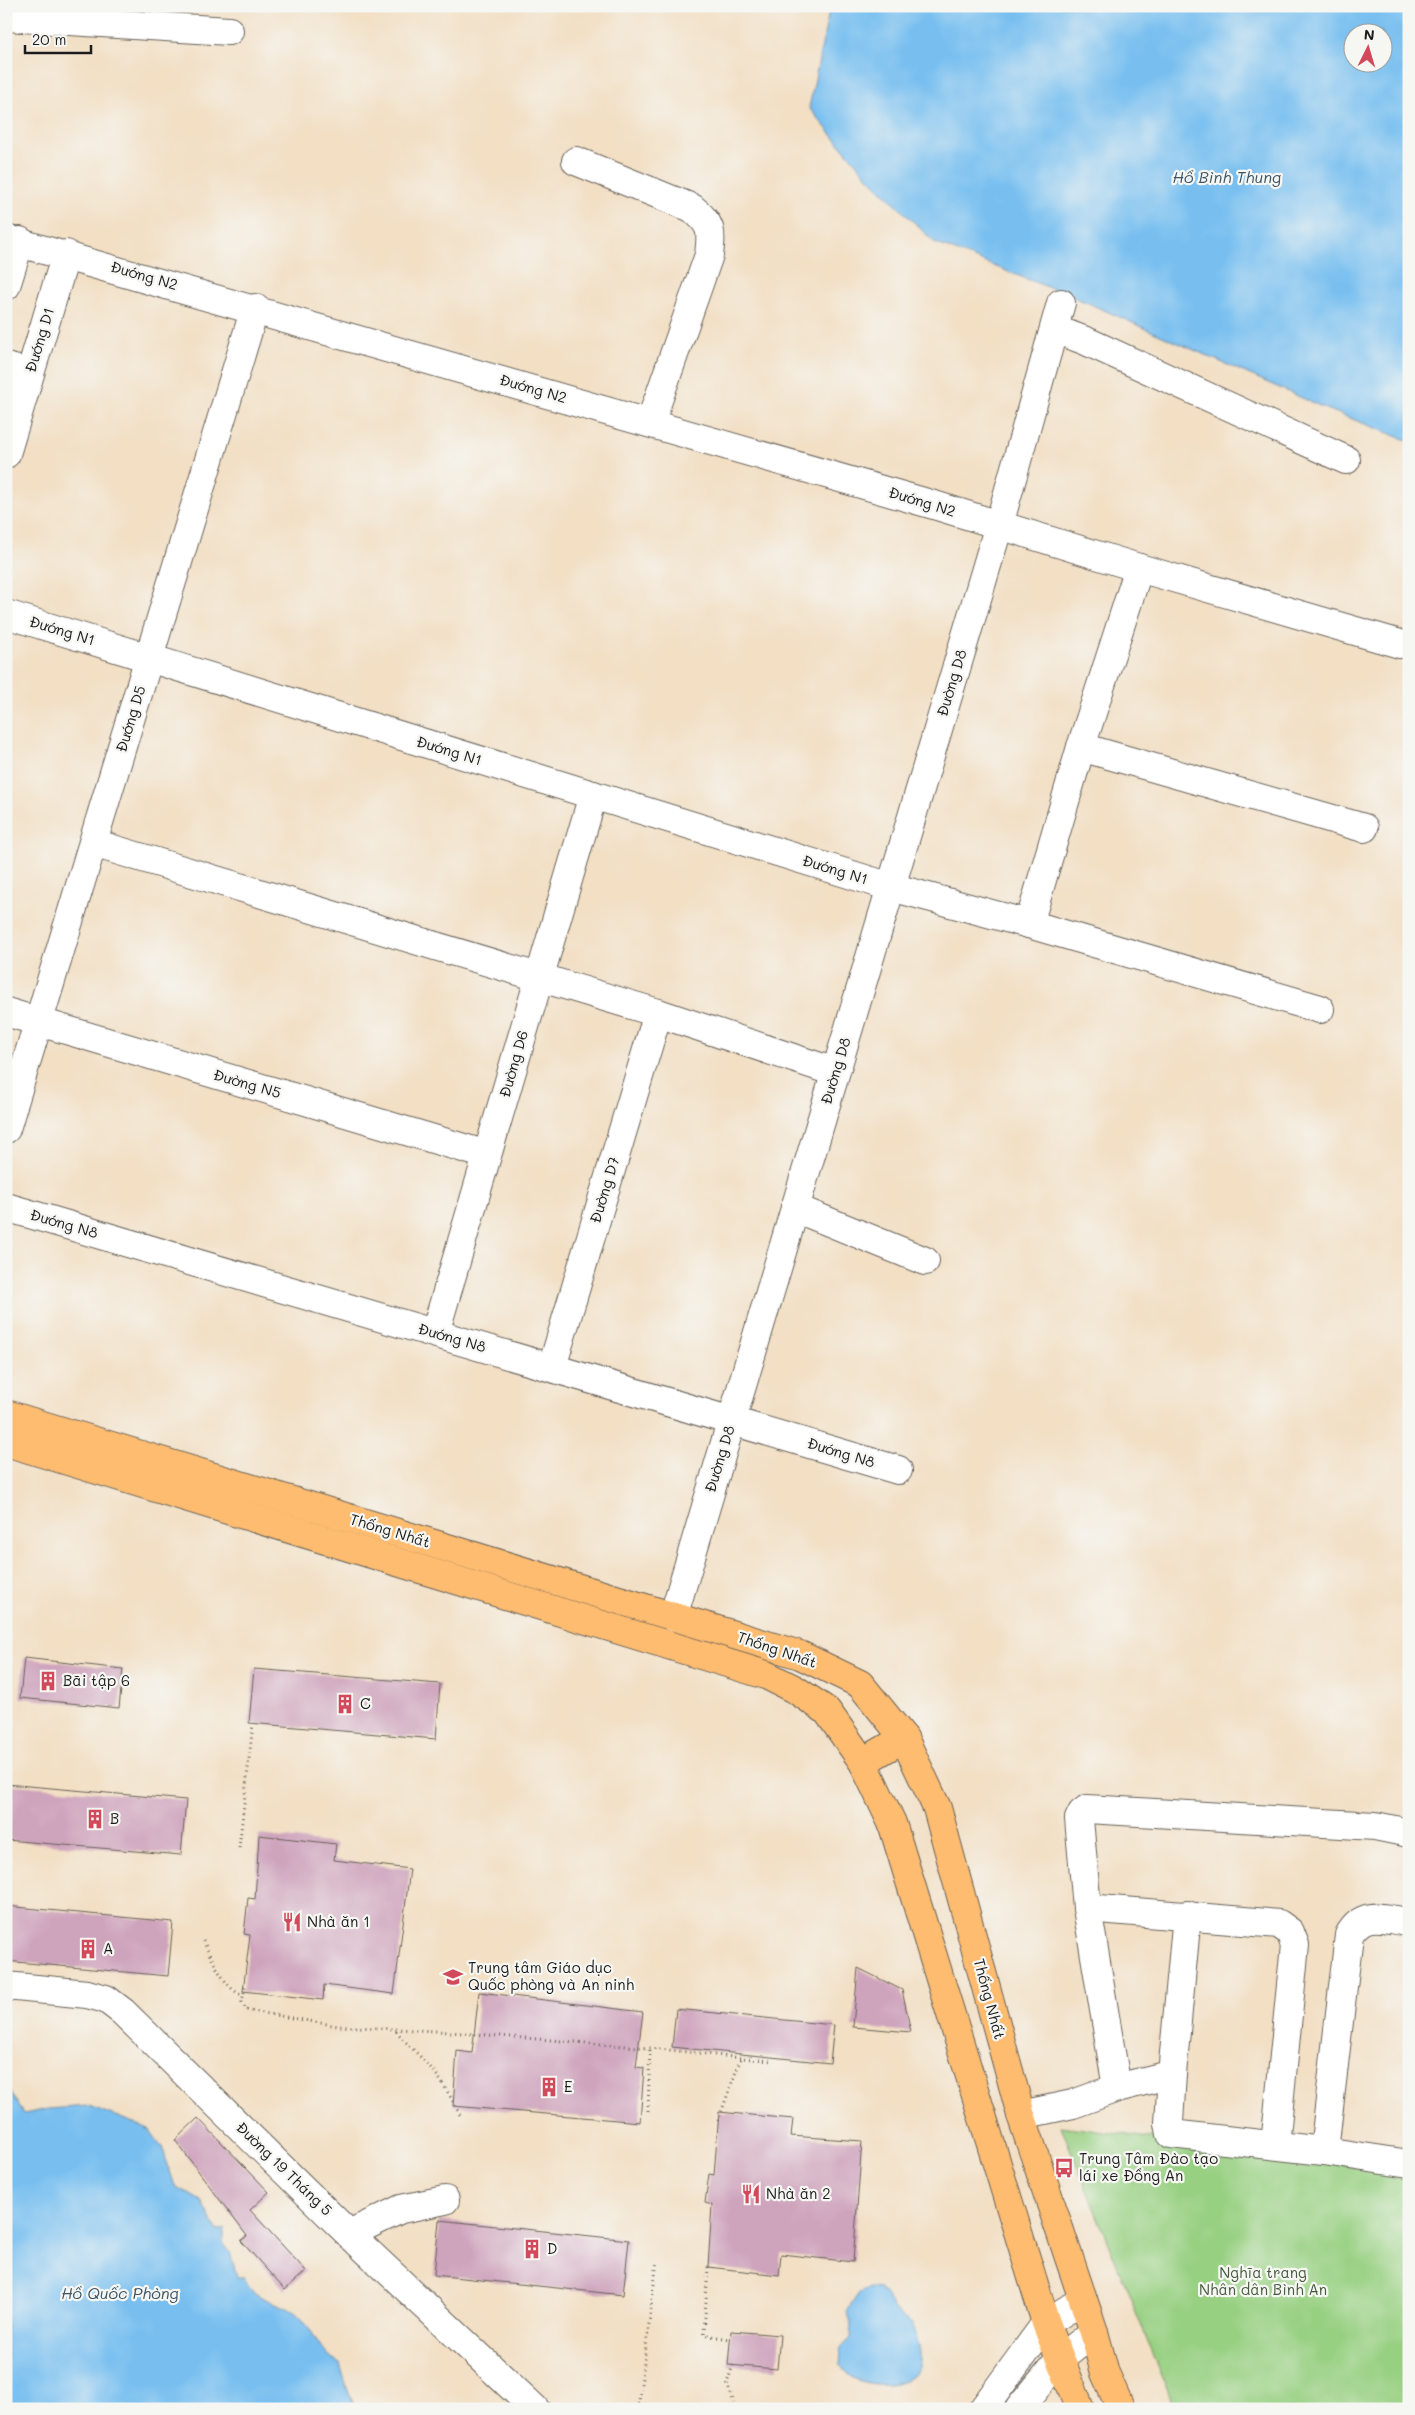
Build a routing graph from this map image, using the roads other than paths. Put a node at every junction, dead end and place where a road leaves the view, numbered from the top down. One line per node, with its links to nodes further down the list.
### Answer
1 (6, 17): 2 (street)
2 (229, 31)
3 (576, 160): 11 (street)
4 (13, 240): 5 (street, Đướng N2); 6 (street)
5 (66, 254): 8 (street, Đướng N2); 10 (street, Đướng D1)
6 (6, 286)
7 (1062, 303): 9 (street, Đường D8)
8 (255, 308): 11 (street, Đướng N2); 18 (street, Đướng D5)
9 (1054, 329): 13 (street); 14 (street, Đường D8)
10 (18, 370): 12 (street, Đướng D1)
11 (650, 423): 14 (street, Đướng N2)
12 (6, 454)
13 (1346, 460)
14 (999, 525): 15 (street, Đướng N2); 23 (street, Đường D8)
15 (1139, 568): 17 (street, Đướng N2); 19 (street)
16 (6, 614): 18 (street, Đướng N1)
17 (1400, 644)
18 (149, 658): 20 (street, Đướng N1); 22 (street, Đướng D5)
19 (1082, 747): 21 (street); 24 (street)
20 (593, 795): 23 (street, Đướng N1); 25 (street, Đường D6)
21 (1364, 828)
22 (93, 843): 25 (street); 29 (street, Đướng D5)
23 (891, 888): 24 (street, Đướng N1); 30 (street, Đường D8)
24 (1029, 924): 26 (street, Đướng N1)
25 (539, 976): 28 (street); 32 (street, Đường D6)
26 (1320, 1009)
27 (6, 1012): 29 (street, Đường N5)
28 (658, 1013): 30 (street); 37 (street, Đường D7)
29 (38, 1023): 31 (street, Đướng D5); 32 (street, Đường N5)
30 (836, 1072): 34 (street, Đường D8)
31 (6, 1129)
32 (487, 1155): 36 (street, Đường D6)
33 (6, 1207): 36 (street, Đướng N8)
34 (795, 1208): 35 (street); 39 (street, Đường D8)
35 (925, 1261)
36 (435, 1333): 37 (street, Đướng N8)
37 (552, 1367): 39 (street, Đướng N8)
38 (6, 1414): 42 (main road, Thống Nhất)
39 (732, 1420): 41 (street, Đướng N8); 42 (street, Đường D8)
40 (6, 1442): 44 (main road, Thống Nhất)
41 (898, 1470)
42 (673, 1617): 43 (main road, Thống Nhất)
43 (904, 1738): 44 (main road); 52 (main road, Thống Nhất)
44 (863, 1762): 59 (main road, Thống Nhất)
45 (1409, 1832): 46 (street)
46 (1087, 1908): 47 (street); 51 (street)
47 (1187, 1915): 50 (street); 53 (street)
48 (1409, 1922): 54 (street)
49 (6, 1986): 57 (street, Đường 19 Tháng 5)
50 (1172, 2074): 51 (street); 53 (street)
51 (1117, 2088): 52 (street)
52 (1021, 2114): 58 (main road, Thống Nhất)
53 (1275, 2145): 54 (street)
54 (1324, 2151): 55 (street)
55 (1409, 2164)
56 (445, 2200): 57 (street)
57 (349, 2234): 62 (street, Đường 19 Tháng 5)
58 (1083, 2300): 59 (street); 60 (main road, Thống Nhất)
59 (1046, 2322): 61 (main road, Thống Nhất); 63 (street)
60 (1094, 2332): 61 (street); 66 (main road, Thống Nhất)
61 (1060, 2360): 64 (street); 65 (main road, Thống Nhất)
62 (535, 2409)
63 (983, 2409)
64 (1019, 2409)
65 (1080, 2409)
66 (1120, 2409)

